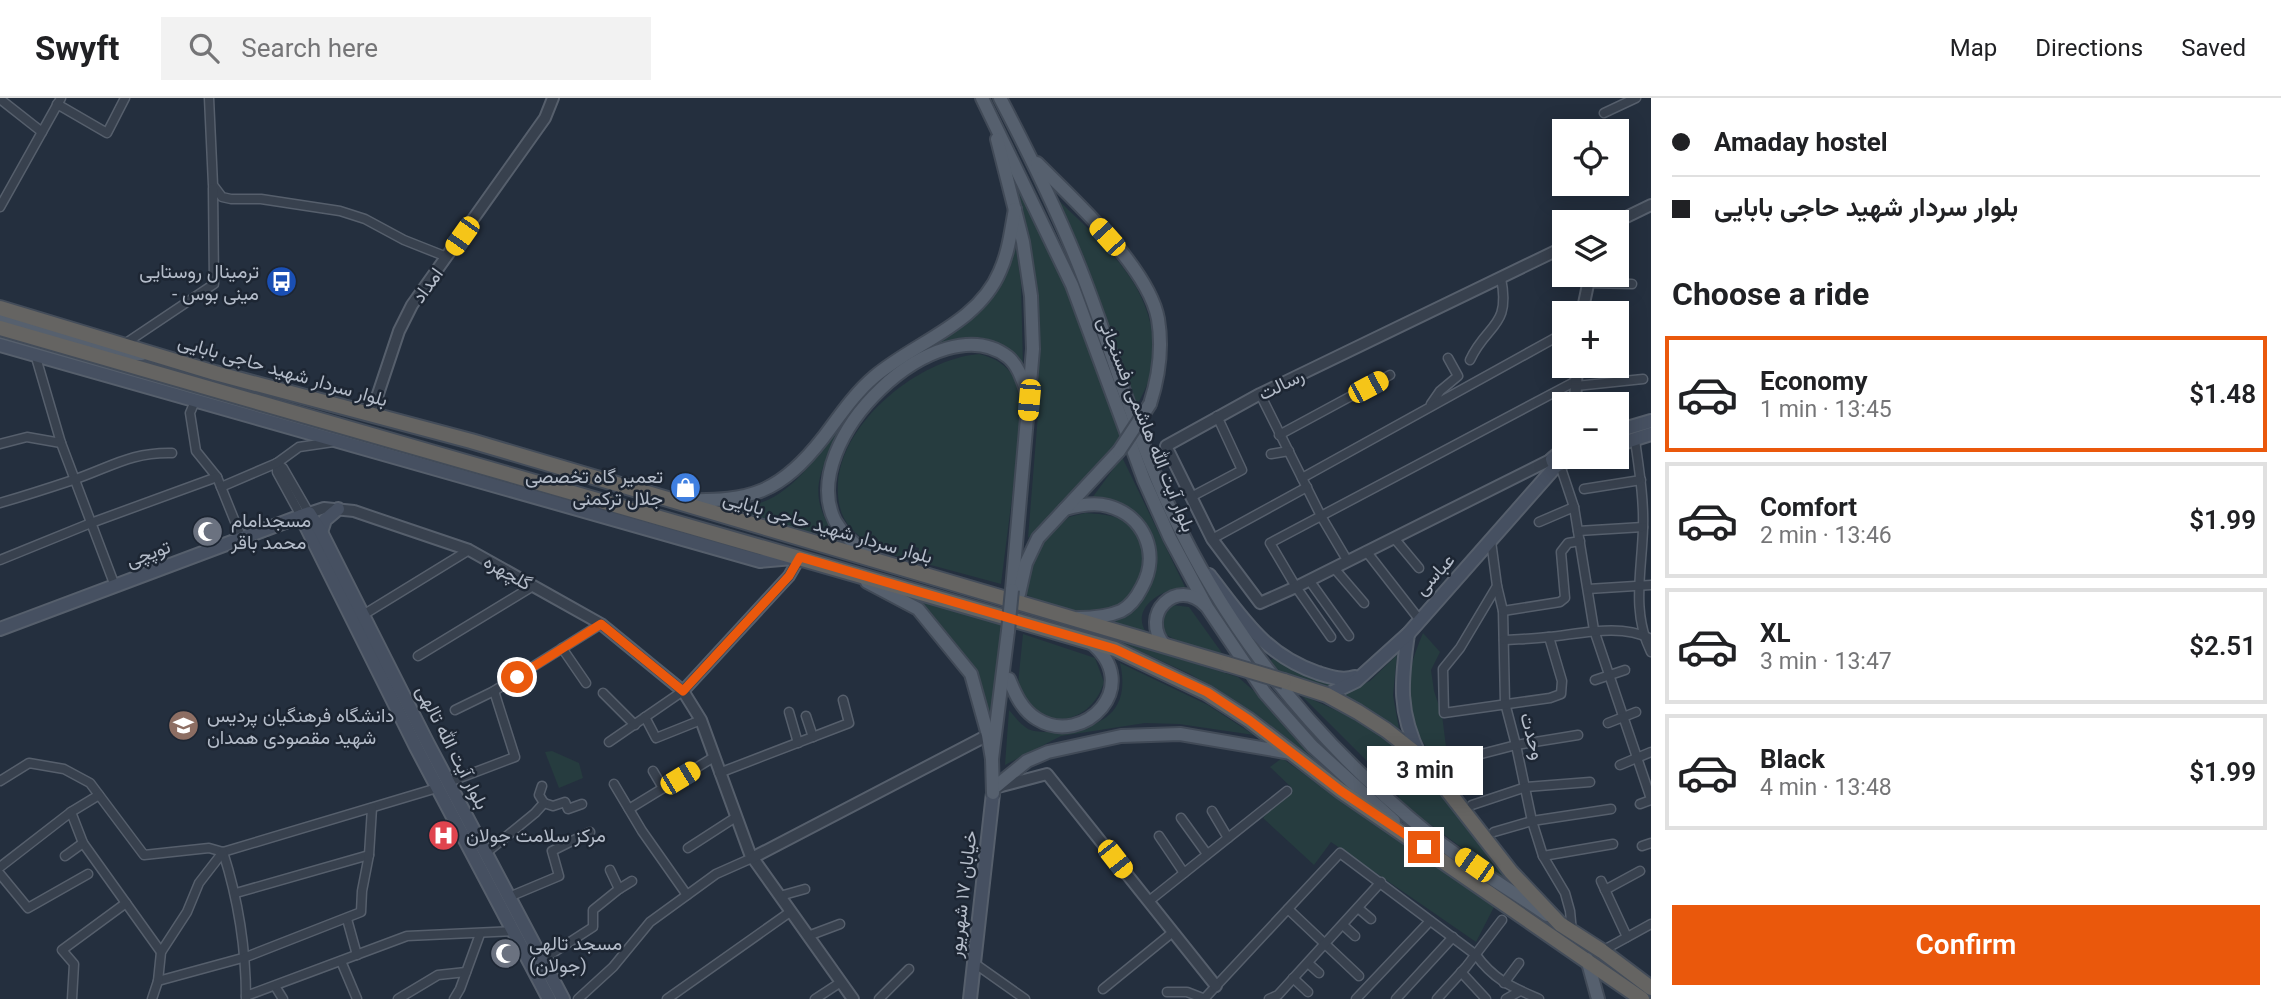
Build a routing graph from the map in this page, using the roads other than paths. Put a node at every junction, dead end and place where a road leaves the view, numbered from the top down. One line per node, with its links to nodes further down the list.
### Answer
1 (125, 98): 8 (street)
2 (209, 98): 13 (street)
3 (553, 98): 19 (street, امداد)
4 (982, 98): 10 (main road, بلوار آیت الله هاشمی رفسنجانی)
5 (1000, 98): 12 (main road, بلوار آیت الله هاشمی رفسنجانی)
6 (1636, 98): 9 (street)
7 (0, 99): 11 (street)
8 (59, 101): 11 (street)
9 (1604, 113)
10 (990, 115): 16 (main road); 111 (main road, بلوار آیت الله هاشمی رفسنجانی)
11 (42, 132): 15 (street)
12 (1030, 156): 78 (main road, bridge); 93 (main road, بلوار آیت الله هاشمی رفسنجانی)
13 (213, 185): 19 (street); 28 (street)
14 (1651, 205): 17 (street)
15 (0, 208)
16 (1015, 209): 42 (main road); 73 (main road)
17 (1629, 216)
18 (1552, 253): 20 (street, رسالت)
19 (447, 257): 45 (street, امداد)
20 (1501, 278): 33 (street); 41 (street, رسالت)
21 (1629, 284): 22 (street)
22 (1632, 284)
23 (0, 308): 28 (highway, بلوار سردار شهید حاجی بابایی)
24 (0, 317): 31 (main road)
25 (0, 328): 29 (highway, بلوار سردار شهید حاجی بابایی)
26 (1552, 340): 44 (street)
27 (0, 345): 30 (main road)
28 (123, 345): 31 (highway, بلوار سردار شهید حاجی بابایی)
29 (85, 351): 34 (main road); 39 (highway, بلوار سردار شهید حاجی بابایی)
30 (35, 354): 34 (main road); 54 (street)
31 (157, 355): 45 (highway, بلوار سردار شهید حاجی بابایی)
32 (1448, 358): 44 (street)
33 (1470, 360)
34 (80, 367): 43 (main road)
35 (1390, 375): 49 (street)
36 (1576, 378): 38 (street)
37 (1643, 379): 38 (street)
38 (1576, 384): 40 (street); 80 (street)
39 (202, 386): 43 (main road); 70 (highway, بلوار سردار شهید حاجی بابایی)
40 (1576, 392)
41 (1260, 394): 46 (street, رسالت); 49 (street)
42 (1029, 400): 97 (main road); 109 (main road)
43 (195, 401): 52 (main road); 64 (street)
44 (1430, 407): 65 (street)
45 (370, 415): 62 (highway, بلوار سردار شهید حاجی بابایی)
46 (1217, 416): 72 (street, رسالت); 72 (street)
47 (1651, 421): 48 (main road)
48 (1629, 427)
49 (1279, 435): 56 (street)
50 (1651, 435): 51 (main road)
51 (1635, 440): 53 (main road); 67 (street)
52 (337, 441): 59 (street); 74 (main road)
53 (1629, 442)
54 (61, 443): 55 (street); 66 (street)
55 (0, 444)
56 (1289, 451): 58 (street); 65 (street)
57 (172, 453): 66 (street)
58 (1271, 454)
59 (277, 464): 68 (street); 79 (street)
60 (1552, 465): 86 (street)
61 (1552, 468): 89 (main road, عباسی)
62 (567, 469): 70 (highway); 73 (highway, بلوار سردار شهید حاجی بابایی)
63 (1558, 469): 76 (street)
64 (217, 477): 68 (street); 82 (street)
65 (1302, 478): 69 (street)
66 (75, 480): 75 (street); 82 (street)
67 (1640, 480): 71 (street); 83 (street)
68 (221, 486): 87 (street)
69 (1307, 487): 80 (street); 88 (street)
70 (559, 489): 74 (highway, بلوار سردار شهید حاجی بابایی)
71 (1584, 489)
72 (1191, 497): 88 (street, رسالت)
73 (664, 500): 97 (highway, بلوار سردار شهید حاجی بابایی)
74 (577, 502): 94 (highway, بلوار سردار شهید حاجی بابایی)
75 (0, 503)
76 (1574, 507): 81 (street); 84 (street)
77 (338, 509): 79 (street, گلچهره); 85 (main road); 91 (street, گلچهره)
78 (1065, 509): 109 (main road); 114 (main road)
79 (305, 515): 85 (main road, بلوار آیت الله تالهی); 87 (main road, توپچی); 172 (main road, بلوار آیت الله تالهی)
80 (1321, 516): 96 (street); 107 (street)
81 (1539, 522)
82 (91, 523): 95 (street); 104 (street)
83 (1643, 527): 84 (street); 103 (street)
84 (1578, 531): 90 (street)
85 (321, 532): 113 (main road, بلوار آیت الله تالهی)
86 (1394, 538): 92 (street); 99 (street)
87 (242, 539): 104 (main road, توپچی)
88 (1212, 539): 107 (street, رسالت)
89 (1491, 541): 106 (street, وحدت); 115 (main road, عباسی)
90 (1580, 541): 108 (street); 112 (street)
91 (469, 550): 105 (street, گلچهره); 113 (street)
92 (1366, 551): 96 (street); 115 (street)
93 (1193, 554): 133 (main road); 236 (main road, بلوار آیت الله هاشمی رفسنجانی)
94 (800, 557): 100 (highway, بلوار سردار شهید حاجی بابایی); 139 (street)
95 (0, 560)
96 (1347, 560): 98 (street)
97 (876, 561): 114 (highway, بلوار سردار شهید حاجی بابایی)
98 (1334, 568): 101 (street); 110 (street)
99 (1419, 568)
100 (842, 569): 127 (highway, بلوار سردار شهید حاجی بابایی); 153 (main road)
101 (1309, 580): 107 (street); 122 (street)
102 (1651, 584): 103 (street)
103 (1637, 585): 108 (street); 121 (street)
104 (115, 586): 117 (main road, توپچی)
105 (533, 586): 116 (street, گلچهره); 131 (street)
106 (1497, 586): 112 (street, وحدت); 143 (street)
107 (1296, 587): 124 (street)
108 (1588, 589): 118 (street)
109 (1016, 592): 119 (main road, bridge)
110 (1364, 603)
111 (1207, 607): 128 (main road); 198 (main road, بلوار آیت الله هاشمی رفسنجانی)
112 (1503, 611): 126 (street, وحدت)
113 (363, 615): 172 (main road, بلوار آیت الله تالهی)
114 (1070, 618): 128 (highway, بلوار سردار شهید حاجی بابایی)
115 (1419, 619): 120 (main road, عباسی)
116 (601, 624): 129 (street); 139 (street, گلچهره)
117 (0, 628)
118 (1594, 630): 121 (street); 123 (street); 134 (street)
119 (1012, 631): 135 (main road); 163 (main road)
120 (1408, 634): 133 (main road, عباسی); 162 (main road)
121 (1642, 635): 125 (street); 130 (street)
122 (1349, 636)
123 (1549, 637): 126 (street); 143 (street)
124 (1331, 638)
125 (1651, 639)
126 (1504, 640): 143 (street, وحدت)
127 (1090, 641): 135 (main road); 160 (highway, بلوار سردار شهید حاجی بابایی)
128 (1165, 646): 141 (highway, بلوار سردار شهید حاجی بابایی, bridge)
129 (562, 648): 137 (street); 138 (street)
130 (1651, 652)
131 (418, 656)
132 (1625, 670): 134 (street)
133 (1363, 676): 141 (main road, عباسی)
134 (1610, 677): 136 (street); 149 (street)
135 (1009, 679): 176 (main road)
136 (1595, 680)
137 (586, 682)
138 (494, 691): 144 (street); 172 (street)
139 (683, 691): 148 (street); 150 (street, گلچهره)
140 (603, 692): 152 (street)
141 (1327, 695): 162 (highway, بلوار سردار شهید حاجی بابایی)
142 (843, 701): 155 (street)
143 (1504, 704): 158 (street, وحدت)
144 (455, 710)
145 (789, 712): 157 (street)
146 (1636, 712): 149 (street)
147 (806, 716): 155 (street)
148 (645, 717): 150 (street); 152 (street)
149 (1623, 718): 151 (street); 164 (street)
150 (701, 720): 161 (street, گلچهره)
151 (1608, 723)
152 (635, 725): 156 (street)
153 (988, 735): 163 (main road); 206 (street)
154 (1578, 735): 158 (street)
155 (813, 737): 157 (street)
156 (609, 742)
157 (798, 743): 168 (street)
158 (1516, 745): 165 (street); 174 (street, وحدت)
159 (1651, 752): 164 (street)
160 (1293, 753): 176 (main road); 198 (highway, بلوار سردار شهید حاجی بابایی)
161 (714, 757): 168 (street, گلچهره); 175 (street)
162 (1422, 758): 236 (highway, بلوار سردار شهید حاجی بابایی)
163 (992, 759): 176 (main road)
164 (1637, 759): 166 (street); 179 (street)
165 (1454, 761)
166 (1620, 765)
167 (653, 771): 175 (street)
168 (719, 773): 189 (street, گلچهره)
169 (0, 781): 178 (street)
170 (1590, 782): 174 (street)
171 (614, 784): 185 (street)
172 (443, 785): 184 (street); 201 (main road, بلوار آیت الله تالهی); 235 (main road, بلوار آیت الله تالهی)
173 (542, 786): 180 (street)
174 (1526, 787): 183 (street); 191 (street, وحدت)
175 (663, 788): 185 (street)
176 (994, 790): 223 (street); 252 (main road, خیابان ۱۷ شهریور)
177 (1287, 792): 195 (street)
178 (99, 795): 188 (street); 200 (street)
179 (1651, 799): 182 (street)
180 (544, 803): 181 (street); 201 (street)
181 (583, 804)
182 (1640, 804)
183 (1472, 805)
184 (372, 808): 200 (street); 203 (street)
185 (629, 809): 220 (street)
186 (1611, 809): 191 (street)
187 (1212, 811): 195 (street)
188 (71, 812): 196 (street); 207 (street)
189 (736, 817): 199 (street); 206 (street, گلچهره)
190 (1181, 818): 202 (street)
191 (1532, 821): 193 (street); 205 (street, وحدت)
192 (590, 832): 222 (street)
193 (1494, 832)
194 (1159, 836): 210 (street)
195 (1228, 838): 202 (street)
196 (83, 843): 204 (street); 224 (street)
197 (1613, 844): 205 (street)
198 (1424, 847): 249 (highway, بلوار آیت الله هاشمی رفسنجانی)
199 (688, 848)
200 (223, 852): 219 (street); 245 (street)
201 (486, 853): 222 (main road, بلوار آیت الله تالهی)
202 (1207, 854): 210 (street)
203 (369, 855): 219 (street); 228 (street)
204 (65, 856)
205 (1543, 856): 236 (street, وحدت)
206 (752, 858): 220 (street); 221 (street, گلچهره)
207 (0, 867)
208 (610, 870): 216 (street)
209 (1640, 871): 218 (street)
210 (1184, 873): 223 (street)
211 (0, 874): 212 (street)
212 (88, 874)
213 (632, 881): 216 (street)
214 (1601, 881): 218 (street)
215 (1381, 883): 225 (street); 226 (street); 231 (street)
216 (619, 889): 250 (street)
217 (805, 889): 221 (street)
218 (1605, 890): 242 (street)
219 (236, 892): 248 (street)
220 (687, 895): 281 (street)
221 (780, 896): 227 (street, گلچهره)
222 (509, 897): 235 (main road, بلوار آیت الله تالهی)
223 (1149, 901): 237 (street)
224 (126, 903): 245 (street); 274 (street)
225 (1358, 908): 229 (street); 234 (street)
226 (1288, 909): 243 (street); 265 (street)
227 (790, 912): 239 (street, گلچهره); 282 (street)
228 (347, 919): 246 (street); 248 (street)
229 (1371, 919)
230 (1502, 920): 247 (street)
231 (1430, 921): 241 (street); 289 (street)
232 (1651, 923): 242 (street)
233 (840, 924): 239 (street)
234 (1343, 925): 240 (street); 243 (street)
235 (519, 928): 238 (street); 250 (main road, بلوار آیت الله تالهی); 279 (main road, بلوار آیت الله تالهی)
236 (1566, 928): 244 (highway, بلوار آیت الله هاشمی رفسنجانی)
237 (1173, 932): 265 (street); 267 (street)
238 (480, 934): 246 (street); 256 (street)
239 (808, 936): 262 (street, گلچهره)
240 (1355, 936)
241 (1452, 937): 247 (street); 290 (street)
242 (1627, 937): 244 (street)
243 (1326, 943): 253 (street); 259 (street)
244 (1602, 951): 266 (highway, بلوار آیت الله هاشمی رفسنجانی)
245 (161, 952): 261 (street)
246 (357, 955): 251 (street)
247 (1476, 955): 257 (street); 263 (street)
248 (246, 957): 261 (street); 271 (street)
249 (1587, 959): 295 (main road); 296 (highway, بلوار آیت الله هاشمی رفسنجانی)
250 (542, 960): 280 (main road, بلوار آیت الله تالهی)
251 (341, 961): 264 (street); 277 (street)
252 (974, 963): 286 (main road, خیابان ۱۷ شهریور); 287 (street)
253 (1308, 963): 258 (street); 260 (street)
254 (1519, 963): 263 (street)
255 (909, 968): 285 (street)
256 (466, 972): 272 (street); 278 (street)
257 (1461, 972): 291 (street); 292 (street)
258 (1319, 973)
259 (1359, 976)
260 (1293, 978): 270 (street); 273 (street)
261 (158, 981): 275 (street)
262 (841, 982): 283 (street); 284 (street, گلچهره)
263 (1504, 983): 268 (street)
264 (275, 986): 271 (street); 276 (street)
265 (1216, 986): 288 (street)
266 (1651, 988)
267 (1103, 989)
268 (1520, 991): 293 (street); 294 (street)
269 (1167, 992): 288 (street)
270 (1308, 992)
271 (246, 998)
272 (402, 998)
273 (1277, 998)
274 (72, 999)
275 (152, 999)
276 (283, 999)
277 (357, 999)
278 (454, 999)
279 (549, 999)
280 (564, 999)
281 (578, 999)
282 (667, 999)
283 (815, 999)
284 (853, 999)
285 (879, 999)
286 (970, 999)
287 (1025, 999)
288 (1205, 999)
289 (1356, 999)
290 (1396, 999)
291 (1437, 999)
292 (1486, 999)
293 (1506, 999)
294 (1539, 999)
295 (1598, 999)
296 (1642, 999)

